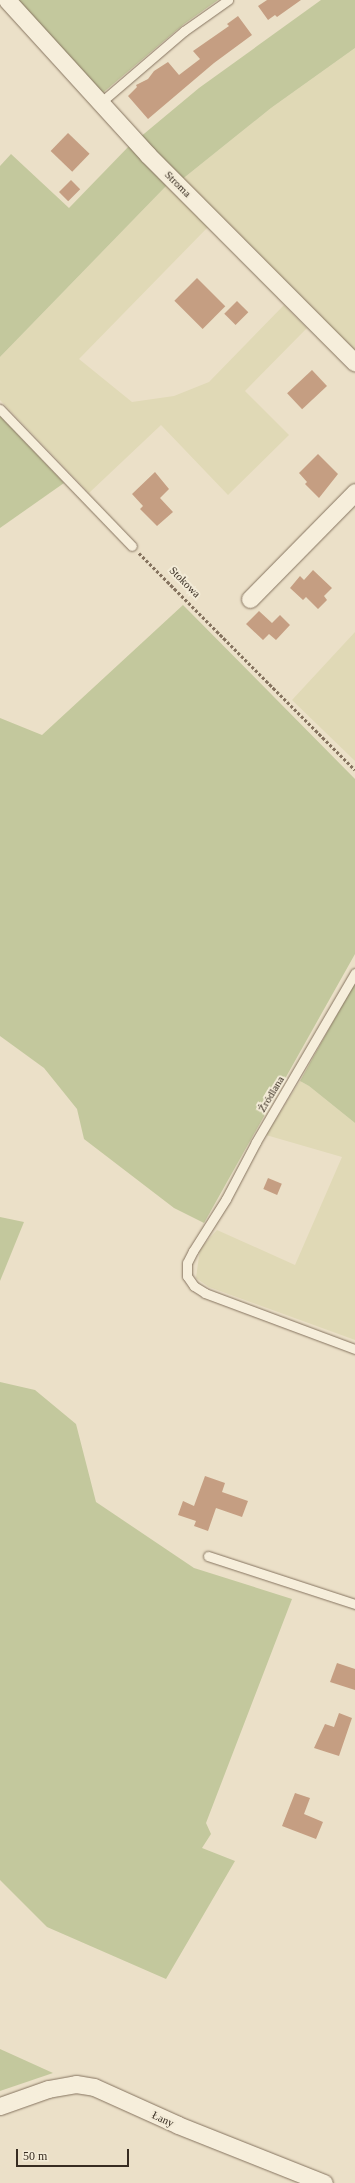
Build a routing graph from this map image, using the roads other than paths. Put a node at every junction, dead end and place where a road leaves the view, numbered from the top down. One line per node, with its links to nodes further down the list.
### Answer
1 (7, 0): 3 (street, Stroma)
2 (228, 0): 3 (lane)
3 (100, 103): 4 (street, Stroma)
4 (355, 363)
5 (0, 410): 7 (lane)
6 (355, 492): 8 (street)
7 (132, 546)
8 (250, 599)
9 (355, 973): 10 (lane, Źródlana)
10 (355, 1349)
11 (208, 1556): 12 (lane)
12 (355, 1604)
13 (0, 2106): 14 (street, Łany)
14 (324, 2183)

